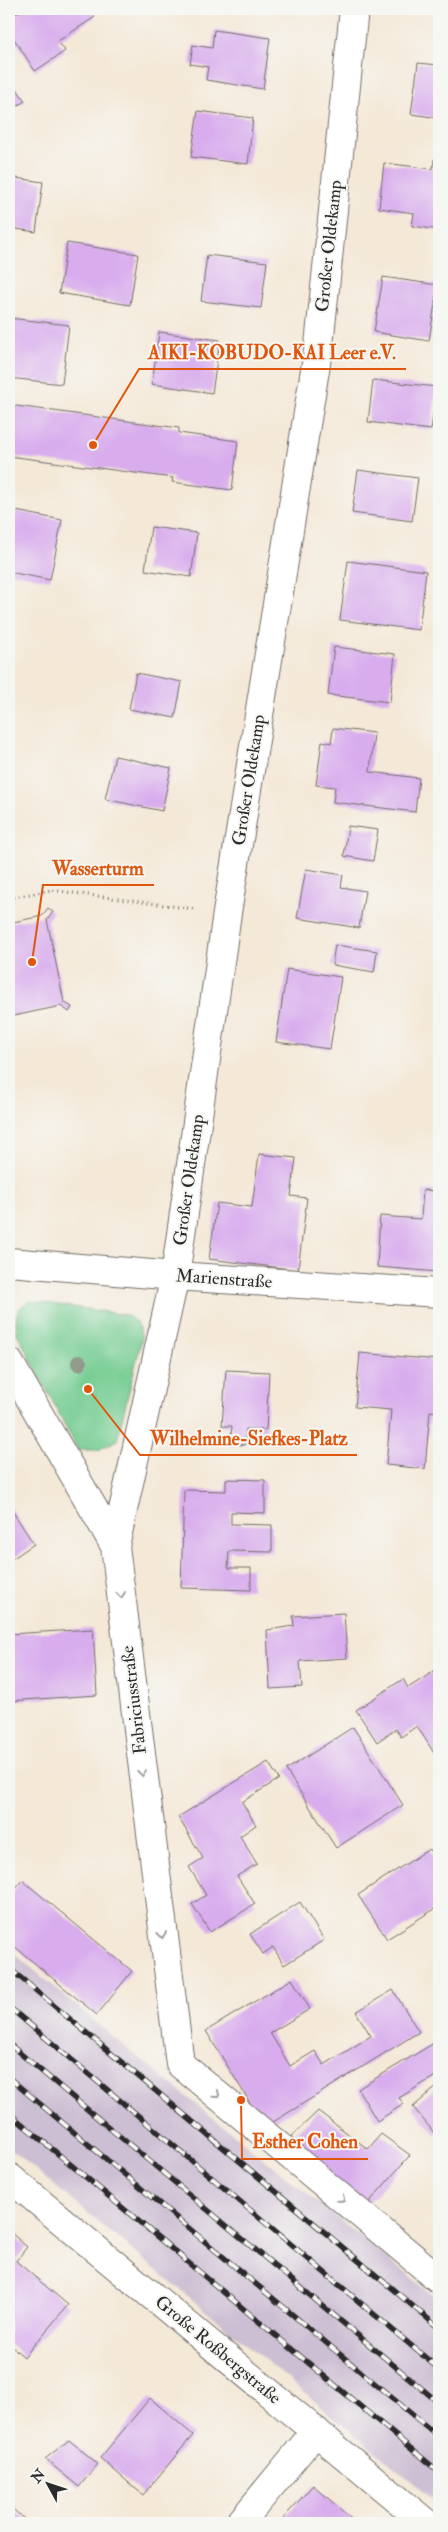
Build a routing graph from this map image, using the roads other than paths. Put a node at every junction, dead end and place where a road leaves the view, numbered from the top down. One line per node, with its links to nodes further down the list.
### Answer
1 (354, 9): 3 (street, Großer Oldekamp)
2 (9, 1262): 3 (street, Marienstraße)
3 (175, 1276): 4 (street, Marienstraße); 6 (street, Großer Oldekamp)
4 (439, 1292)
5 (9, 1362): 6 (street, Fabriciusstraße)
6 (115, 1546): 8 (street, Fabriciusstraße, one-way to 8)
7 (9, 2177): 9 (street, Große Roßbergstraße)
8 (439, 2279)
9 (316, 2432): 10 (street); 11 (street, Große Roßbergstraße)
10 (240, 2523)
11 (426, 2523)

